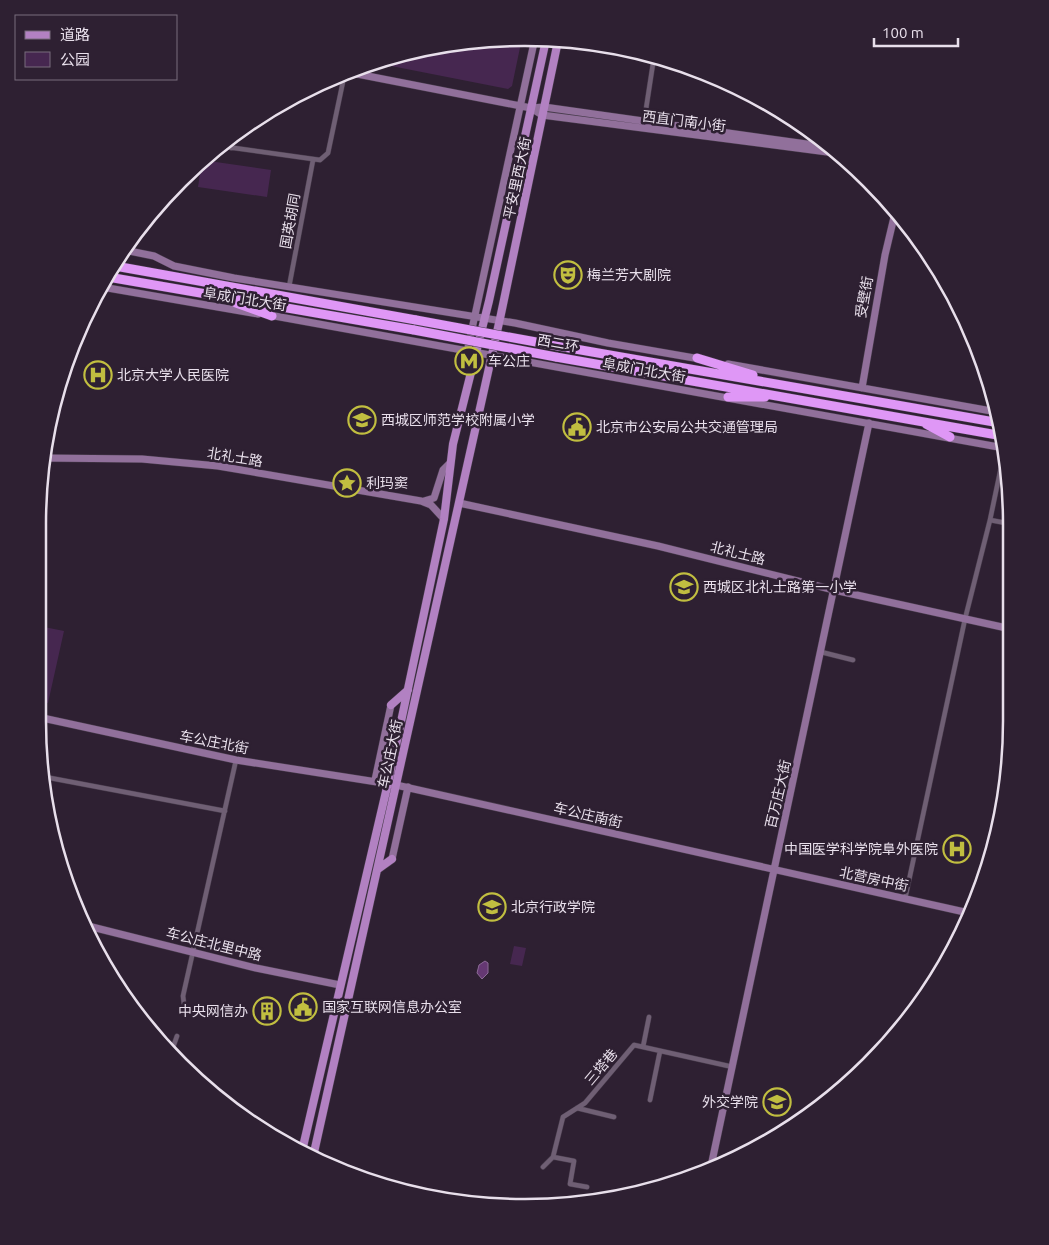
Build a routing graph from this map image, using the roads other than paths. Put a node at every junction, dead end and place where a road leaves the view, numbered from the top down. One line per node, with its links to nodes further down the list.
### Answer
1 (533, 46): 7 (street)
2 (545, 47): 9 (main road, 平安里西大街)
3 (557, 47): 8 (main road, 平安里西大街)
4 (653, 64): 11 (street)
5 (362, 75): 7 (street, 西直门南小街)
6 (344, 82): 15 (street)
7 (520, 106): 9 (street, 西直门南小街); 24 (street)
8 (544, 107): 9 (street, 西直门南小街); 10 (main road, 平安里西大街); 11 (street, 西直门南小街)
9 (531, 108): 10 (street, 西直门南小街); 25 (main road, 平安里西大街)
10 (542, 115): 11 (street, 西直门南小街); 26 (main road, 平安里西大街)
11 (644, 125): 12 (street, 西直门南小街); 14 (street, 西直门南小街)
12 (817, 146)
13 (231, 148): 15 (street)
14 (824, 151)
15 (312, 160): 20 (street, 国英胡同)
16 (894, 221): 32 (street, 受壁街)
17 (132, 252): 20 (street, 阜成门北大街)
18 (121, 267): 27 (highway, 西二环)
19 (115, 278): 22 (highway, 西二环)
20 (289, 287): 24 (street, 阜成门北大街)
21 (108, 288): 23 (street, 阜成门北大街)
22 (210, 294): 23 (highway); 27 (highway, 西二环)
23 (272, 316): 28 (street, 阜成门北大街)
24 (474, 317): 25 (street, 阜成门北大街); 28 (street)
25 (484, 318): 26 (street, 阜成门北大街); 28 (main road, 平安里西大街)
26 (499, 321): 29 (main road, 平安里西大街); 30 (street, 阜成门北大街)
27 (415, 325): 31 (highway, 西二环, bridge); 33 (highway, 西二环, bridge)
28 (471, 353): 29 (street, 阜成门北大街); 43 (main road, 车公庄大街)
29 (491, 356): 34 (street, 阜成门北大街); 46 (main road, 车公庄大街)
30 (697, 358): 31 (highway); 32 (street, 阜成门北大街)
31 (789, 386): 37 (highway, 西二环)
32 (862, 388): 35 (street, 阜成门北大街)
33 (787, 396): 34 (highway); 36 (highway, 西二环)
34 (728, 397): 38 (street, 阜成门北大街)
35 (989, 410)
36 (919, 421): 39 (highway, 西二环); 40 (highway)
37 (991, 422)
38 (870, 423): 40 (street, 阜成门北大街); 50 (street, 百万庄大街)
39 (995, 434)
40 (950, 437): 41 (street, 阜成门北大街)
41 (996, 446)
42 (51, 458): 45 (street, 北礼士路)
43 (449, 464): 45 (street); 47 (main road, 车公庄大街)
44 (1000, 472): 48 (street)
45 (421, 501): 47 (street, 北礼士路)
46 (458, 503): 50 (street, 北礼士路); 62 (main road, 车公庄大街)
47 (444, 519): 55 (main road, 车公庄大街)
48 (990, 520): 49 (street); 51 (street)
49 (1003, 522)
50 (834, 590): 51 (street, 北礼士路); 53 (street, 百万庄大街)
51 (965, 619): 52 (street, 北礼士路); 68 (street)
52 (1003, 627)
53 (821, 652): 54 (street); 67 (street, 百万庄大街)
54 (853, 660)
55 (408, 690): 56 (main road); 61 (main road, 车公庄大街)
56 (391, 705): 60 (street)
57 (46, 719): 58 (street, 车公庄北街)
58 (236, 760): 60 (street, 车公庄北街); 64 (street)
59 (50, 778): 64 (street)
60 (375, 780): 61 (street, 车公庄北街)
61 (388, 783): 62 (street, 车公庄北街); 72 (main road, 车公庄大街)
62 (396, 784): 63 (street, 车公庄南街); 66 (main road, 车公庄大街)
63 (408, 787): 65 (street); 67 (street, 车公庄南街)
64 (225, 811): 71 (street)
65 (392, 859): 66 (main road)
66 (378, 869): 84 (main road, 车公庄大街)
67 (774, 870): 68 (street, 北营房中街); 79 (street, 百万庄大街)
68 (905, 899): 69 (street, 北营房中街)
69 (962, 912)
70 (94, 927): 71 (street, 车公庄北里中路)
71 (194, 952): 72 (street, 车公庄北里中路); 73 (street)
72 (340, 985): 83 (main road, 车公庄大街)
73 (184, 1004)
74 (649, 1018): 77 (street)
75 (177, 1036): 76 (street)
76 (174, 1046)
77 (643, 1047): 78 (street); 81 (street, 三塔巷)
78 (660, 1051): 79 (street); 80 (street)
79 (733, 1067): 86 (street, 百万庄大街)
80 (650, 1100)
81 (577, 1108): 82 (street); 85 (street, 三塔巷)
82 (614, 1117)
83 (305, 1145)
84 (315, 1150)
85 (553, 1157): 87 (street); 88 (street)
86 (712, 1160)
87 (543, 1167)
88 (587, 1188)

